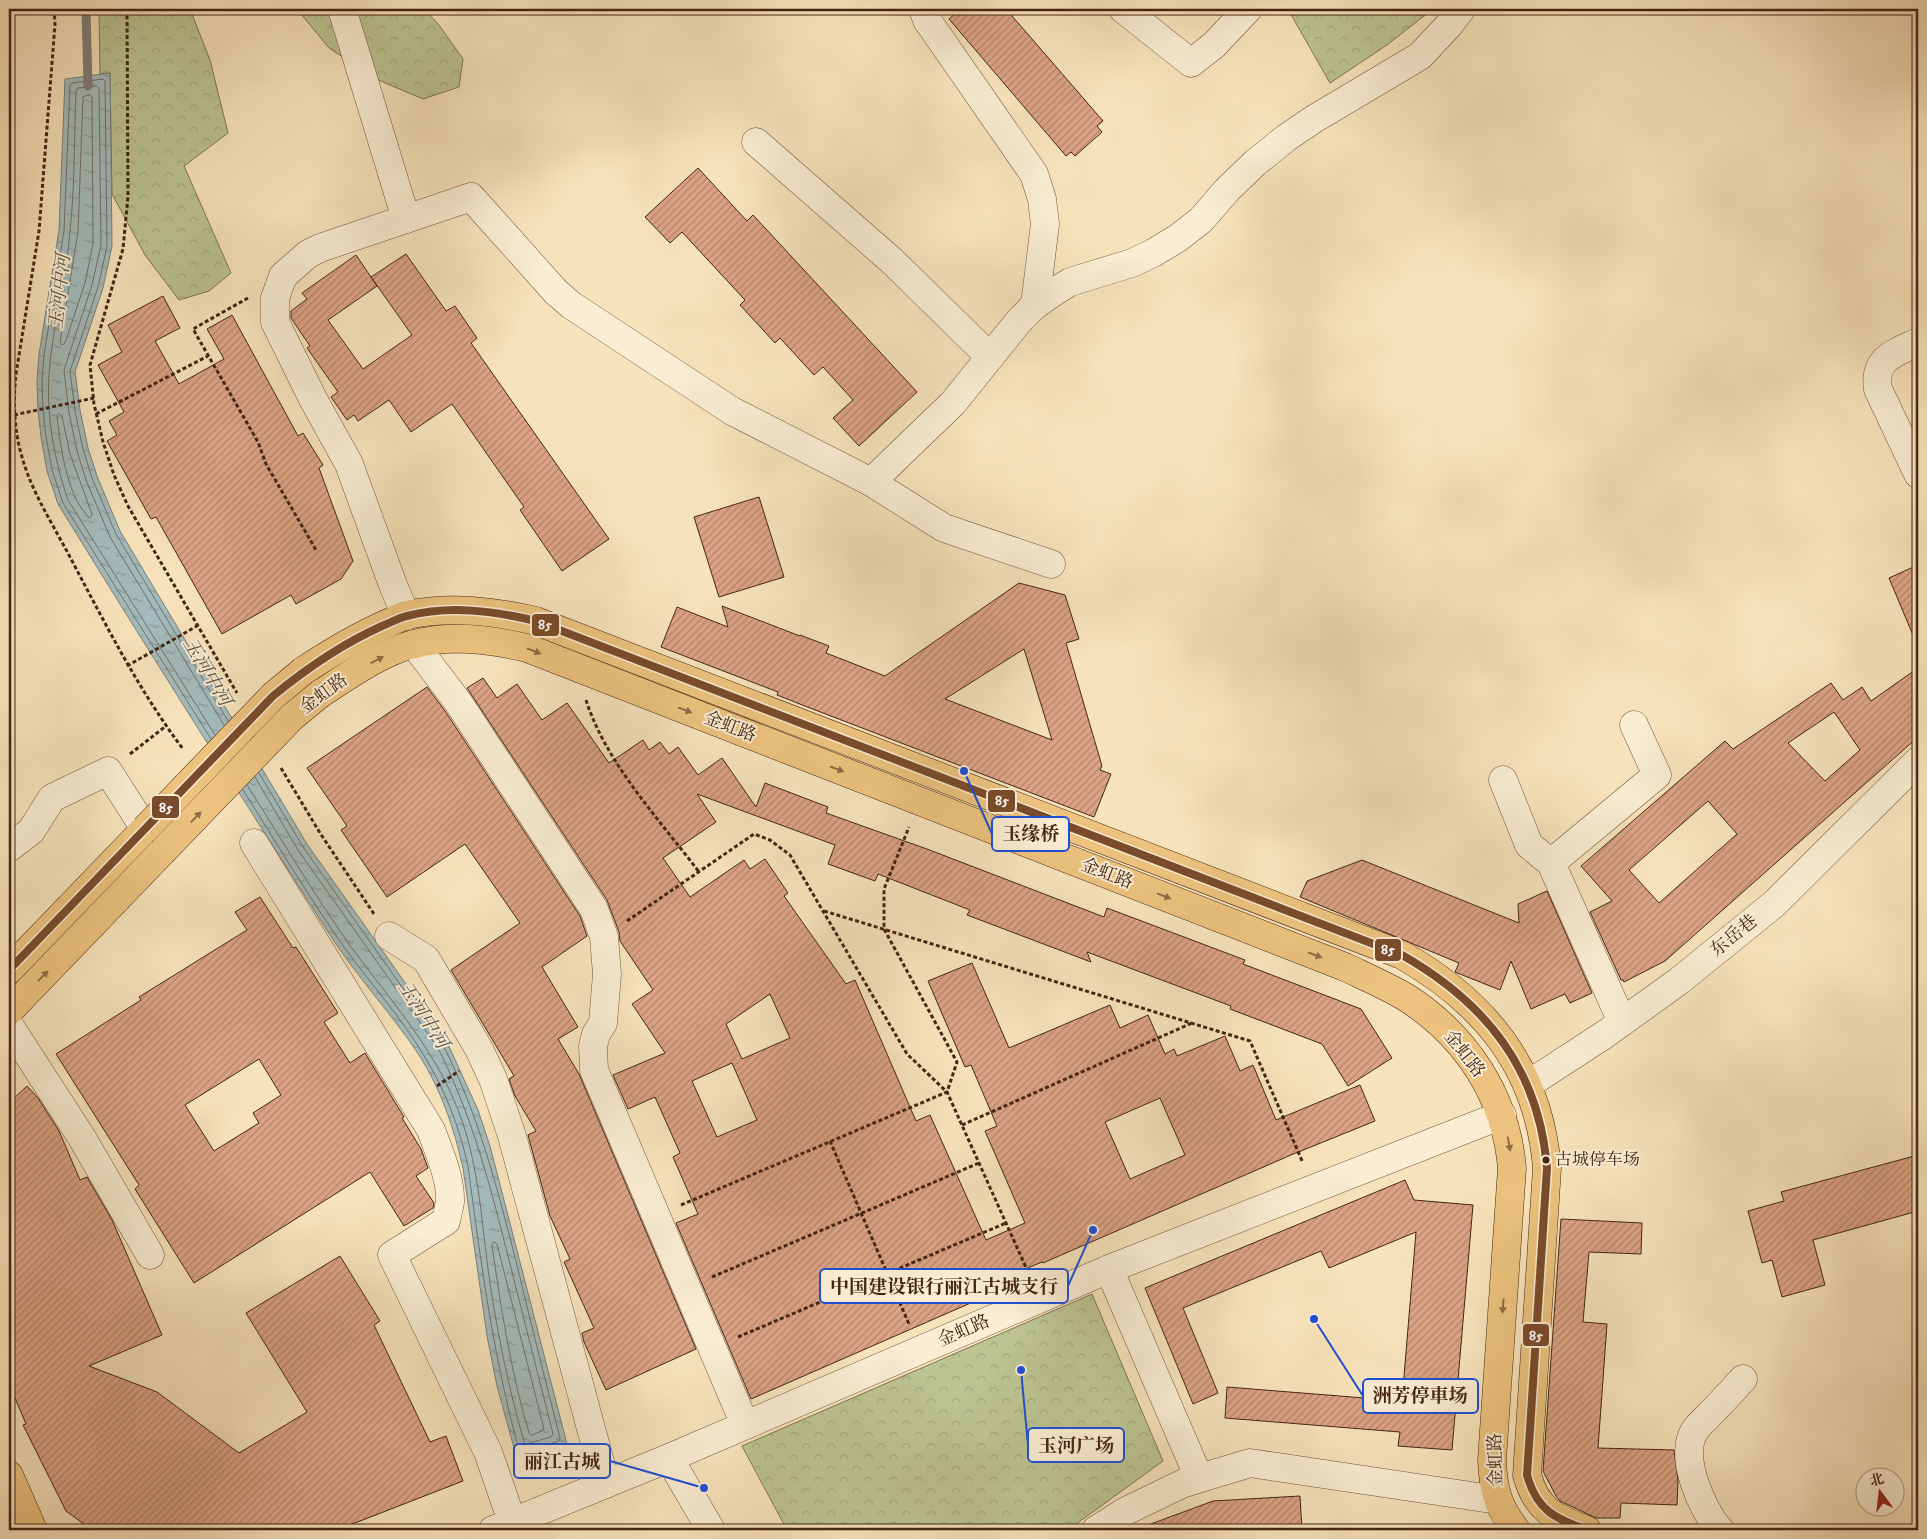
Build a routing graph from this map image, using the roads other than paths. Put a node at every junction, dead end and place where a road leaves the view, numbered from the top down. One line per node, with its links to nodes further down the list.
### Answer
1 (342, 9): 7 (street)
2 (923, 9): 8 (street)
3 (1123, 9): 4 (street)
4 (1248, 9)
5 (1462, 9): 8 (street)
6 (756, 142): 10 (street)
7 (406, 219): 12 (street); 14 (street)
8 (1035, 306): 10 (street)
9 (1918, 342): 11 (street)
10 (990, 357): 12 (street)
11 (1918, 474)
12 (871, 482): 13 (street)
13 (1051, 564)
14 (406, 616): 19 (main road, bridge); 28 (main road)
15 (414, 644): 25 (main road, 金虹路, one-way to 15, bridge); 29 (main road, 金虹路, one-way to 29); 33 (street)
16 (1634, 725): 22 (street)
17 (1918, 761): 26 (street, 东岳巷)
18 (1503, 780): 22 (street)
19 (145, 829): 21 (street); 24 (main road)
20 (254, 844): 39 (street)
21 (9, 848)
22 (1551, 863): 26 (street)
23 (389, 936): 37 (street)
24 (9, 970)
25 (9, 1011)
26 (1622, 1022): 28 (street, 东岳巷)
27 (9, 1025): 30 (street)
28 (1528, 1085): 44 (main road)
29 (1502, 1116): 31 (street, 金虹路); 38 (main road, 金虹路, one-way to 38)
30 (150, 1255)
31 (1109, 1268): 33 (street, 金虹路); 36 (street)
32 (1743, 1380): 45 (street)
33 (745, 1425): 34 (street, 金虹路)
34 (669, 1458): 37 (street, 金虹路); 41 (street)
35 (9, 1475): 40 (main road)
36 (1199, 1478): 38 (street); 42 (street)
37 (601, 1486): 39 (street, 金虹路)
38 (1498, 1500): 43 (main road, 金虹路)
39 (512, 1525)
40 (33, 1530)
41 (711, 1530)
42 (1096, 1530)
43 (1516, 1530)
44 (1587, 1530)
45 (1720, 1530)

